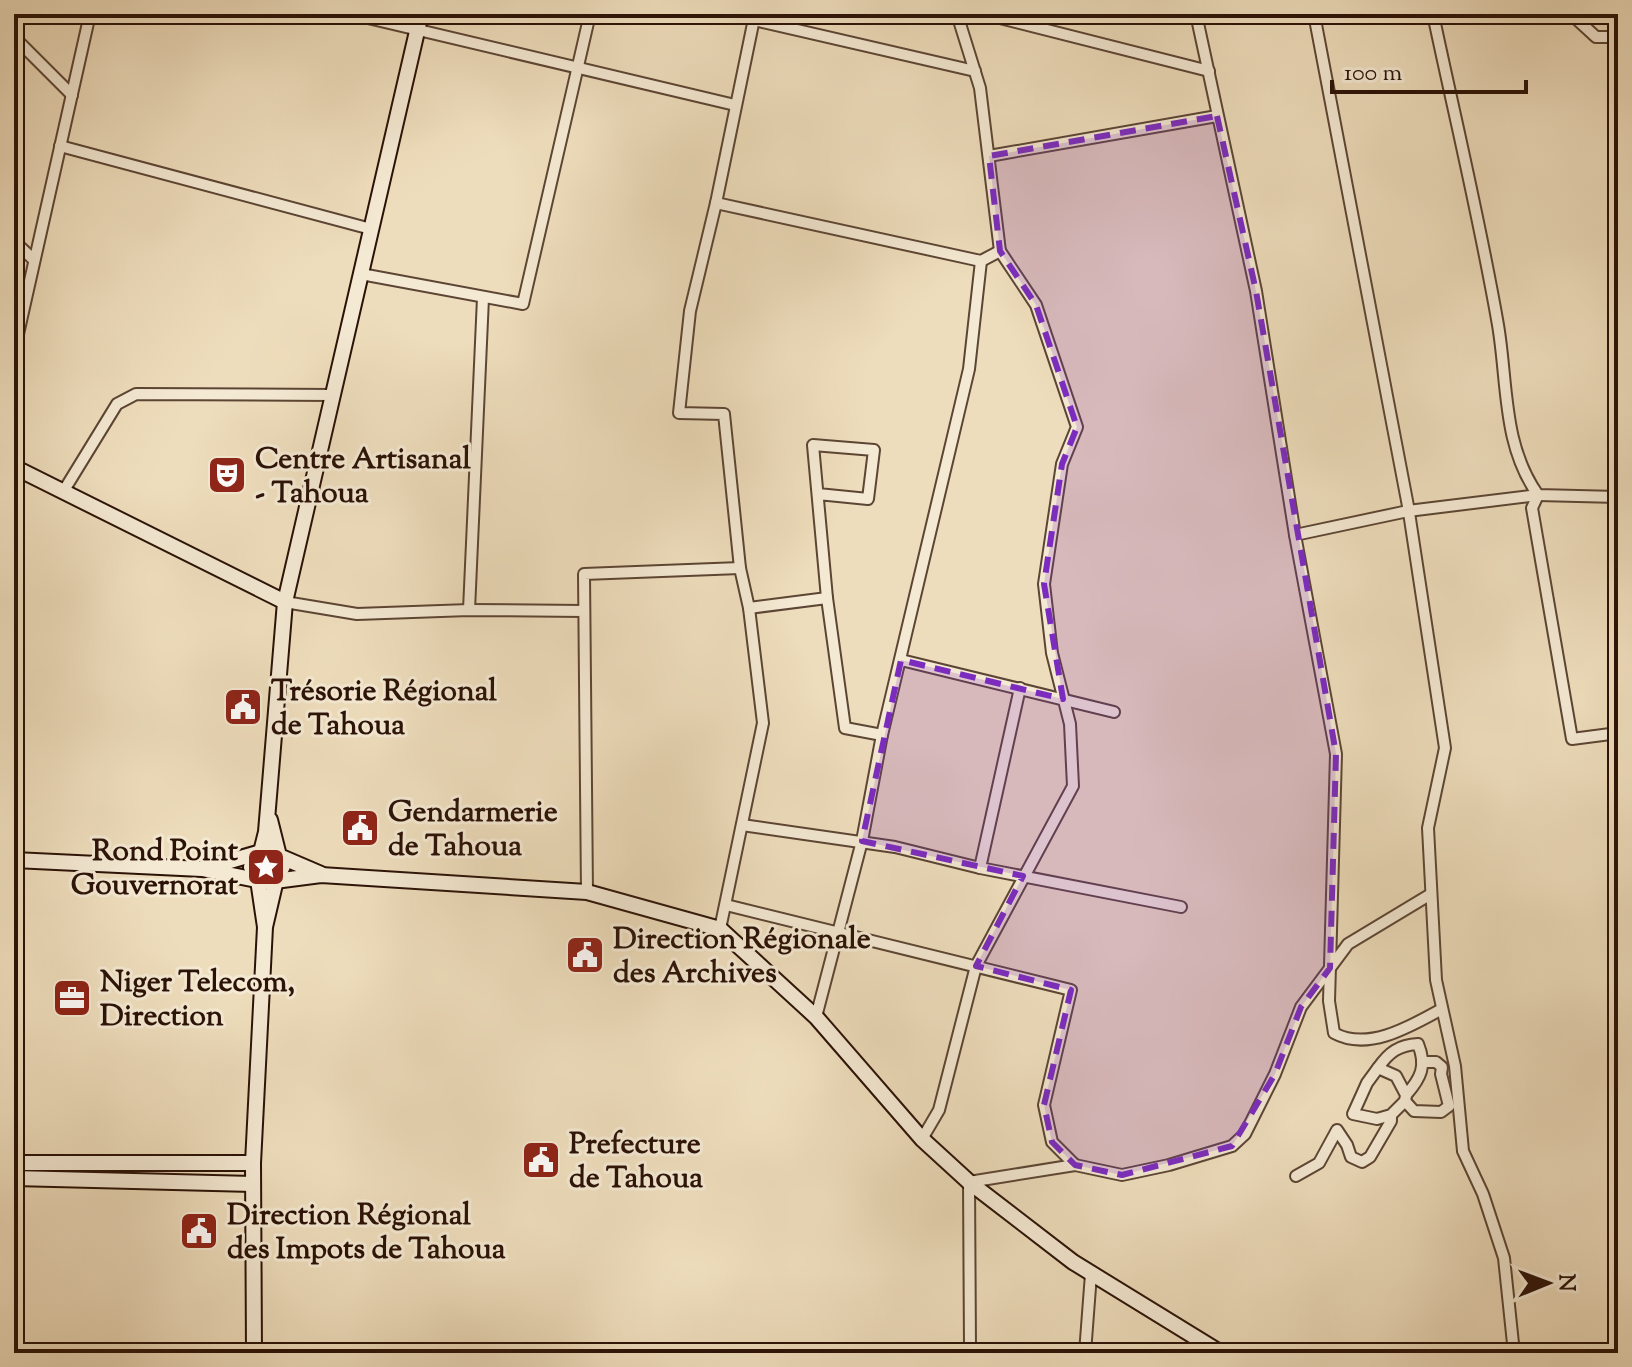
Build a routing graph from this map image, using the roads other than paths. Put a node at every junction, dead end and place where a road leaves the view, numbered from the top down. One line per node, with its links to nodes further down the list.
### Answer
1 (90, 14): 18 (street)
2 (351, 14): 12 (street)
3 (421, 14): 12 (street)
4 (590, 14): 15 (street)
5 (957, 14): 16 (street)
6 (984, 14): 17 (street)
7 (1196, 14): 17 (street)
8 (1314, 14): 38 (street)
9 (1433, 14): 36 (street)
10 (1571, 14): 14 (street)
11 (755, 17): 16 (street); 19 (street)
12 (417, 30): 15 (street); 24 (street)
13 (14, 37): 18 (street)
14 (1618, 37)
15 (577, 68): 19 (street); 30 (street)
16 (975, 71): 22 (street)
17 (1209, 71): 20 (street)
18 (72, 95): 21 (street)
19 (735, 105): 23 (street)
20 (1217, 116): 22 (street); 39 (street)
21 (60, 146): 24 (street); 27 (street)
22 (989, 156): 26 (street)
23 (716, 203): 28 (street); 40 (street)
24 (371, 229): 29 (street)
25 (14, 241): 27 (street)
26 (1000, 251): 28 (street); 48 (street)
27 (34, 260): 31 (street)
28 (981, 261): 46 (street)
29 (361, 274): 30 (street); 32 (street)
30 (483, 298): 44 (street)
31 (14, 352)
32 (332, 395): 34 (street); 42 (street)
33 (14, 467): 34 (street)
34 (63, 492): 42 (street)
35 (818, 494): 35 (street); 41 (street)
36 (1538, 495): 37 (street); 38 (street); 50 (street)
37 (1618, 497)
38 (1408, 511): 39 (street); 65 (street)
39 (1295, 535): 72 (street)
40 (740, 568): 43 (street); 45 (street)
41 (827, 598): 43 (street); 51 (street)
42 (285, 602): 44 (street); 52 (street)
43 (749, 608): 53 (street)
44 (469, 610): 45 (street)
45 (584, 611): 64 (street)
46 (901, 660): 47 (street); 51 (street)
47 (1020, 688): 48 (street); 58 (street)
48 (1063, 699): 49 (street); 61 (street)
49 (1114, 712)
50 (1618, 733)
51 (882, 735): 54 (street)
52 (269, 812): 55 (street); 56 (street)
53 (742, 825): 54 (street); 66 (street)
54 (862, 841): 58 (street); 70 (street)
55 (261, 852): 56 (street); 59 (street); 62 (street)
56 (279, 856): 60 (street); 63 (street)
57 (14, 860): 59 (street)
58 (980, 868): 61 (street)
59 (202, 869): 62 (street)
60 (321, 875): 63 (street); 64 (street)
61 (1023, 876): 67 (street); 71 (street)
62 (258, 880): 63 (street); 68 (street)
63 (276, 880): 68 (street)
64 (587, 892): 69 (street)
65 (1431, 894): 72 (street); 73 (street)
66 (726, 905): 69 (street); 70 (street)
67 (1181, 907)
68 (265, 927): 85 (street)
69 (720, 929): 74 (street)
70 (840, 932): 71 (street); 74 (street)
71 (976, 966): 82 (street); 86 (street)
72 (1330, 968): 73 (street); 86 (street)
73 (1442, 1009): 83 (street)
74 (816, 1017): 82 (street)
75 (1424, 1062): 76 (street); 77 (street); 78 (street)
76 (1378, 1068): 77 (street); 79 (street)
77 (1405, 1098): 78 (street); 80 (street)
78 (1449, 1106): 83 (street)
79 (1353, 1114): 80 (street); 81 (street)
80 (1391, 1115): 81 (street)
81 (1337, 1130): 87 (street)
82 (922, 1139): 89 (street)
83 (1463, 1151): 96 (street)
84 (14, 1163): 85 (street)
85 (253, 1163): 90 (street)
86 (1075, 1165): 89 (street)
87 (1296, 1176)
88 (14, 1178): 90 (street)
89 (969, 1182): 91 (street); 93 (street)
90 (253, 1184): 92 (street)
91 (1091, 1274): 94 (street); 95 (street)
92 (254, 1353)
93 (968, 1353)
94 (1085, 1353)
95 (1221, 1353)
96 (1514, 1353)

